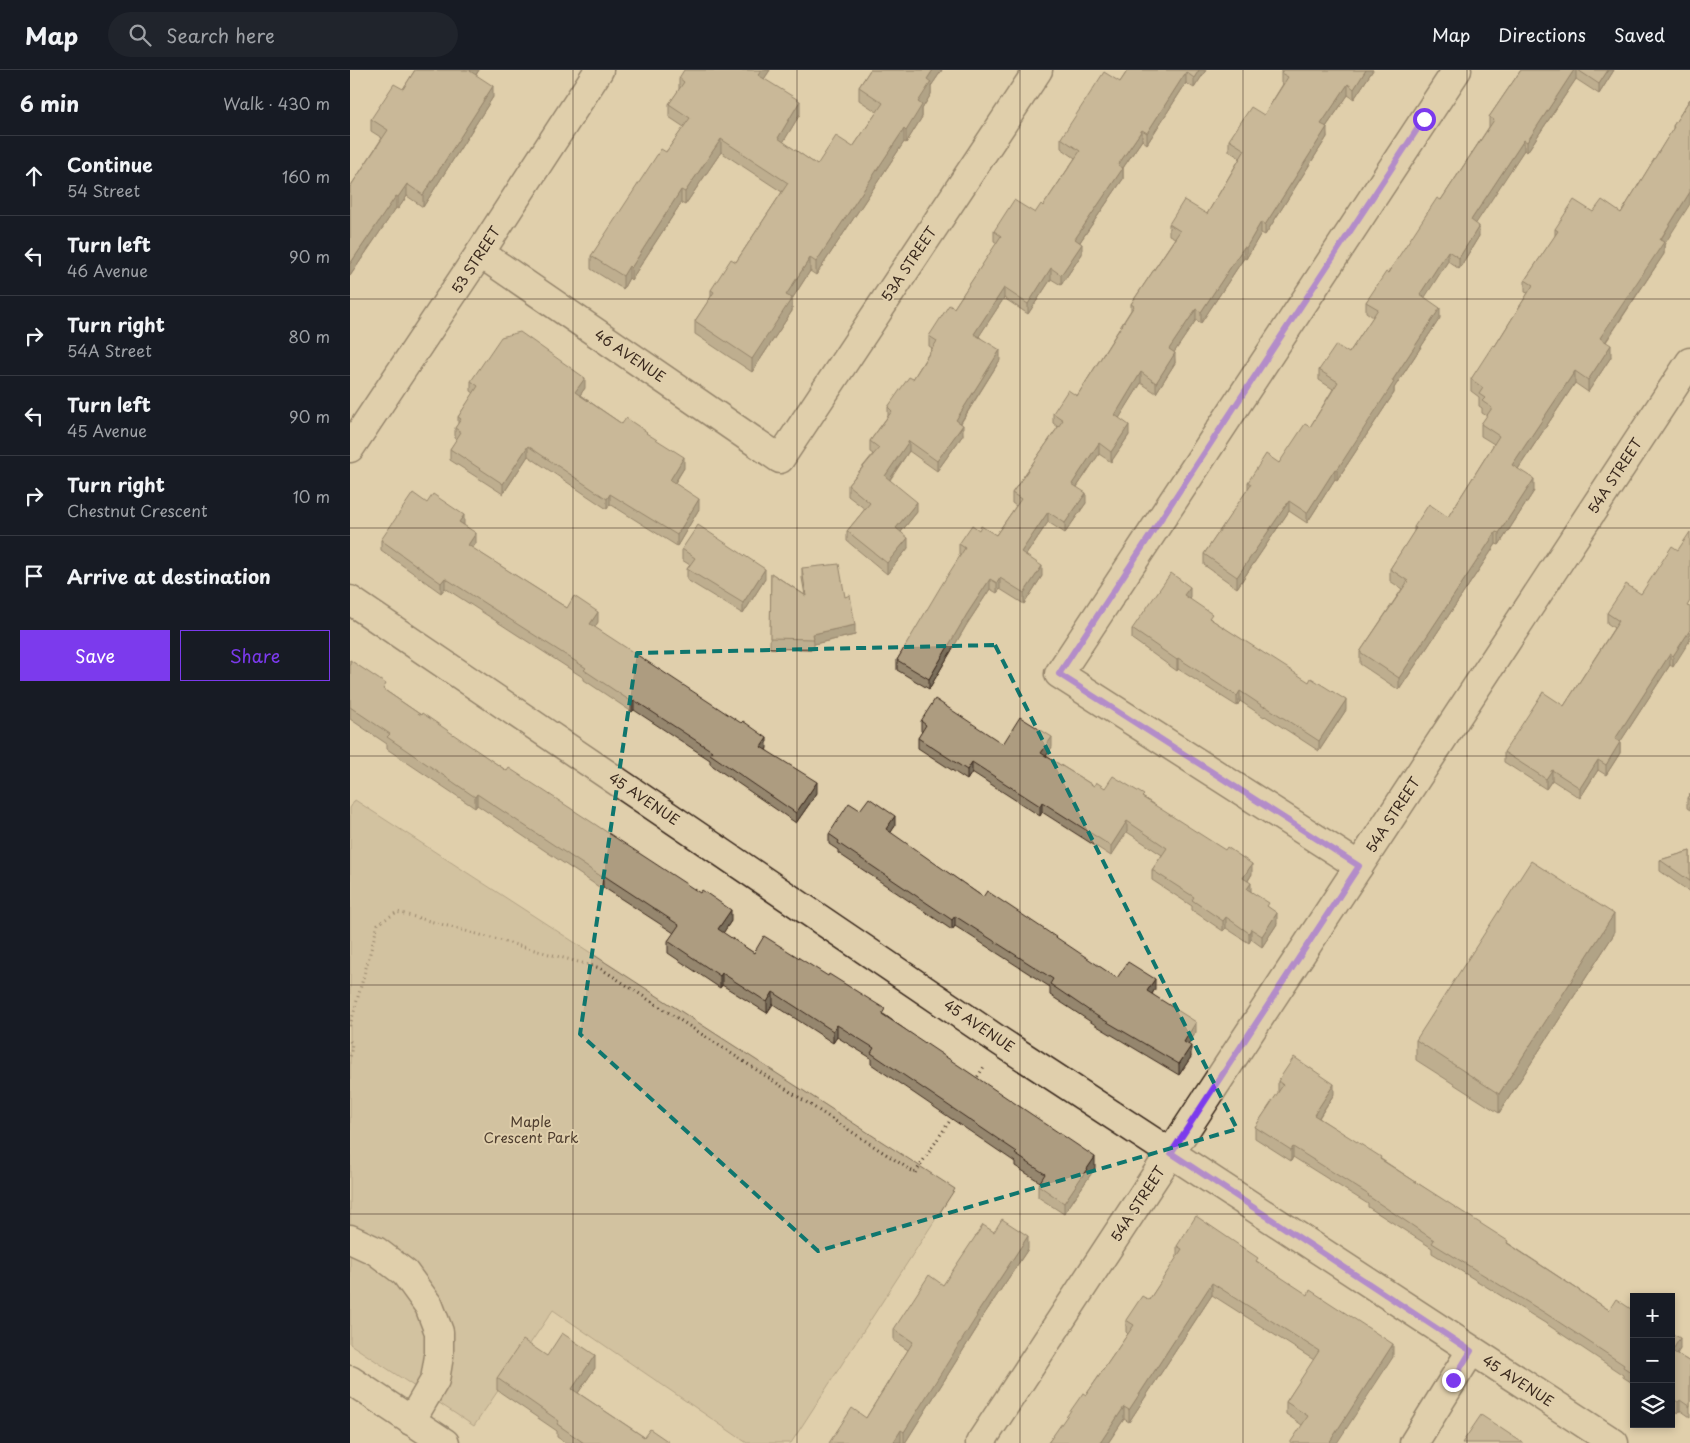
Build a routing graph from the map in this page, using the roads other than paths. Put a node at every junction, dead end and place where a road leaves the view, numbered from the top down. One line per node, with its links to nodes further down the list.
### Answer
1 (599, 70): 4 (street, 53 STREET)
2 (1038, 70): 7 (street, 53A STREET)
3 (1457, 70): 9 (street)
4 (480, 253): 6 (street, 53 STREET); 7 (street, 46 AVENUE)
5 (1690, 362): 9 (street, 54A STREET)
6 (350, 448)
7 (780, 459)
8 (350, 600): 10 (street, 45 AVENUE)
9 (1359, 866): 10 (street, 54A STREET)
10 (1171, 1153): 12 (street, 45 AVENUE); 16 (street, 54A STREET)
11 (350, 1239): 14 (street)
12 (1471, 1351): 17 (street); 18 (street, 45 AVENUE)
13 (350, 1380): 14 (street)
14 (411, 1420): 15 (street)
15 (445, 1443)
16 (980, 1443)
17 (1414, 1443)
18 (1614, 1443)

